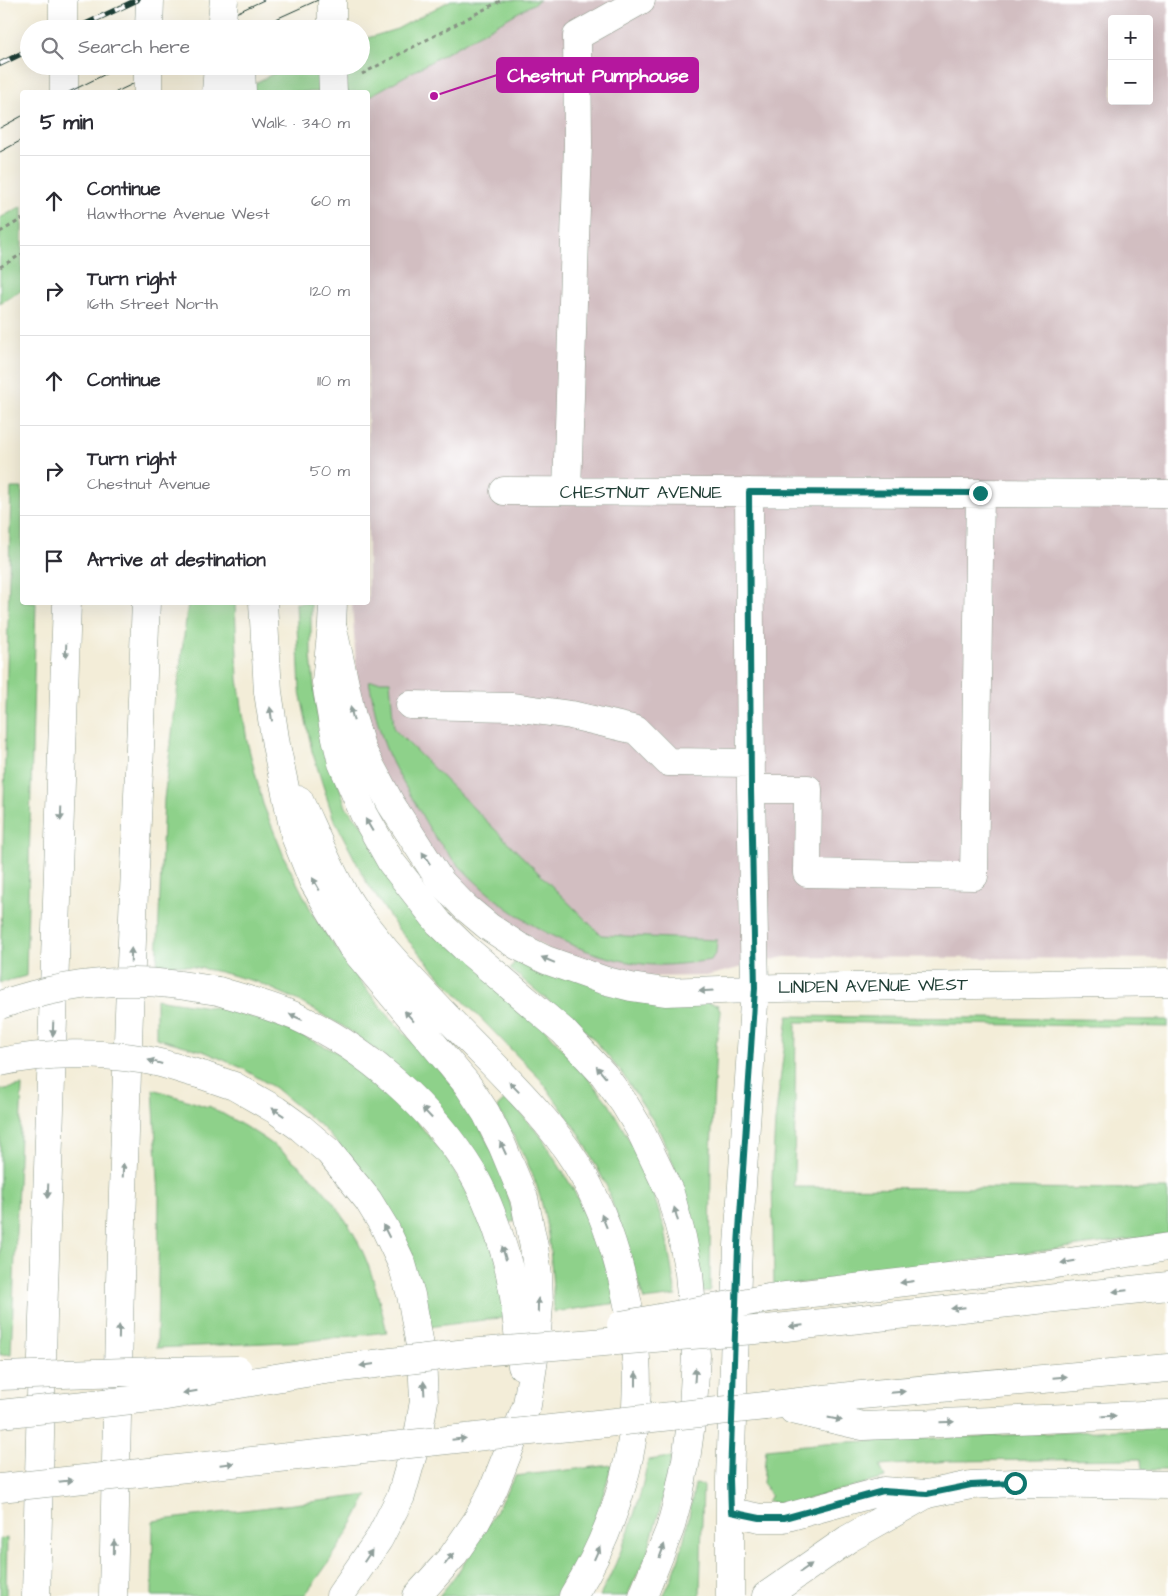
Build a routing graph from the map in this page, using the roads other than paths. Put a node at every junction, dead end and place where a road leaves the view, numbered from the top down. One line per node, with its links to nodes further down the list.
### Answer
1 (63, 0): 7 (main road)
2 (150, 0): 8 (main road)
3 (224, 0): 9 (main road, bridge)
4 (238, 0): 10 (main road)
5 (332, 0): 11 (main road)
6 (642, 0): 23 (main road)
7 (63, 20)
8 (149, 20)
9 (222, 20)
10 (239, 20)
11 (332, 20)
12 (64, 75): 17 (main road)
13 (148, 75): 18 (main road, bridge)
14 (217, 75): 19 (main road)
15 (241, 75): 20 (main road)
16 (332, 75): 21 (main road, bridge)
17 (64, 90)
18 (148, 90)
19 (216, 90)
20 (242, 90)
21 (333, 90)
22 (504, 491): 23 (main road, CHESTNUT AVENUE)
23 (567, 491): 24 (main road, CHESTNUT AVENUE)
24 (749, 492): 25 (main road, CHESTNUT AVENUE); 33 (main road)
25 (980, 493): 26 (main road, CHESTNUT AVENUE); 33 (main road)
26 (1168, 494)
27 (67, 605): 52 (main road, one-way to 52)
28 (147, 605): 53 (main road, one-way to 28)
29 (263, 605): 32 (main road, one-way to 29)
30 (332, 614): 35 (main road, LINDEN AVENUE WEST, one-way to 30); 57 (main road, one-way to 30)
31 (410, 706): 33 (main road)
32 (280, 762): 44 (main road, one-way to 32); 56 (main road, one-way to 32)
33 (751, 776): 35 (main road)
34 (1168, 982): 35 (main road, LINDEN AVENUE WEST)
35 (755, 988): 51 (main road)
36 (0, 1005): 44 (main road, one-way to 36, bridge)
37 (0, 1062): 54 (main road, one-way to 37, bridge)
38 (1168, 1247): 40 (main road, one-way to 40, bridge)
39 (1168, 1286): 40 (main road, one-way to 40, bridge)
40 (467, 1353): 42 (main road, one-way to 42, bridge)
41 (1168, 1368): 45 (main road, one-way to 41)
42 (324, 1370): 43 (main road, bridge); 46 (main road, one-way to 46, bridge)
43 (0, 1376)
44 (527, 1405): 55 (main road, one-way to 44)
45 (769, 1406): 47 (main road, one-way to 47); 49 (main road, one-way to 45, bridge)
46 (0, 1414)
47 (1168, 1414)
48 (1168, 1485): 50 (main road)
49 (0, 1488)
50 (927, 1494): 51 (main road); 59 (main road, one-way to 50)
51 (731, 1512): 58 (main road)
52 (36, 1596)
53 (113, 1596)
54 (340, 1596)
55 (417, 1596)
56 (573, 1596)
57 (643, 1596)
58 (730, 1596)
59 (766, 1596)

